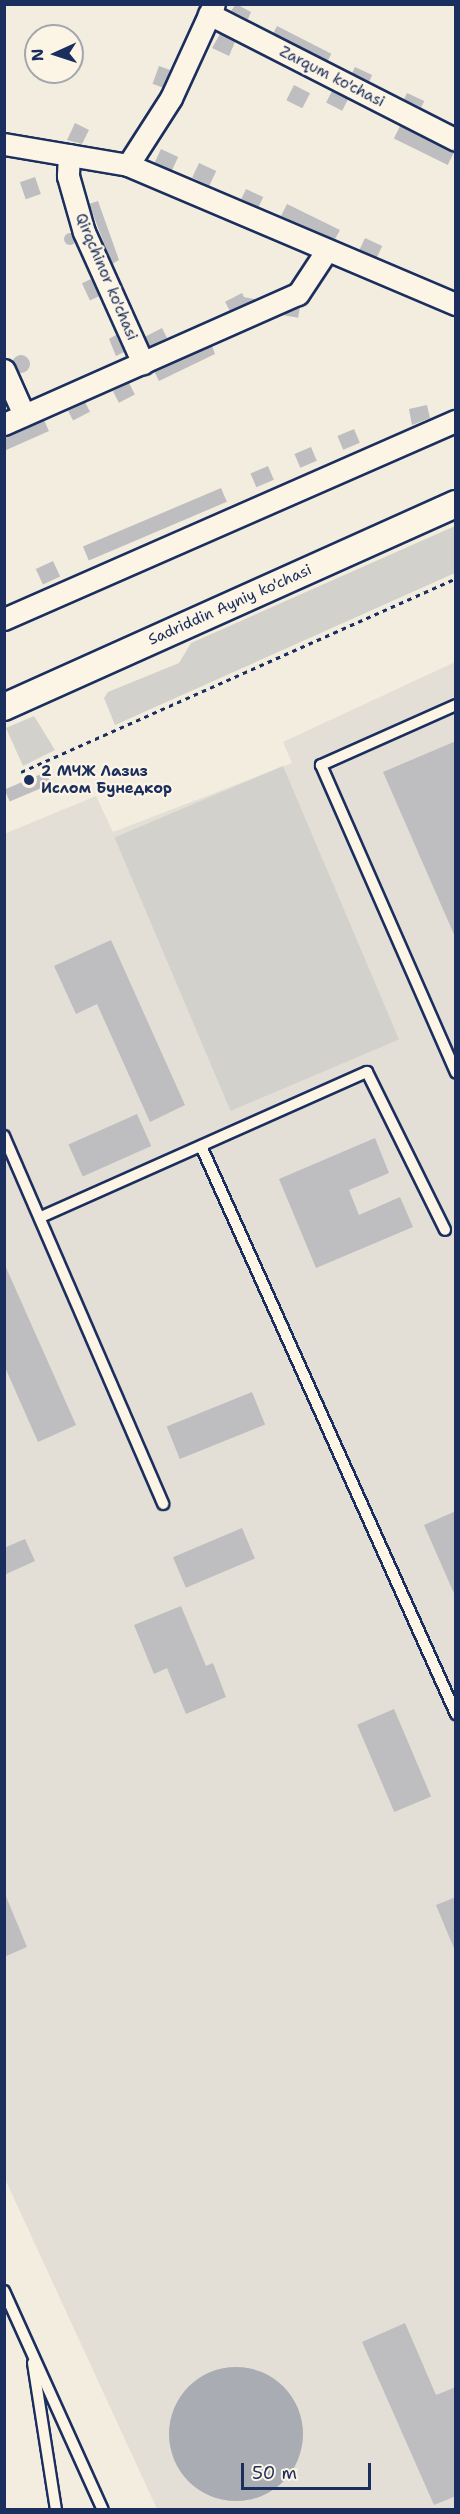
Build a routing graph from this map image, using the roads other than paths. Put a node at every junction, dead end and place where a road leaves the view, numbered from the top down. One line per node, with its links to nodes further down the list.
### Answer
1 (211, 9): 2 (street, Zarqum ko'chasi); 5 (street)
2 (456, 140)
3 (4, 144): 4 (street)
4 (69, 155): 5 (street); 8 (street, Qirqchinor ko'chasi)
5 (128, 165): 6 (street)
6 (325, 253): 7 (street); 8 (street)
7 (456, 304)
8 (143, 363): 10 (street)
9 (4, 370): 10 (street)
10 (24, 415): 12 (street)
11 (456, 421): 14 (street)
12 (4, 424)
13 (456, 504): 15 (street, Sadriddin Ayniy ko'chasi)
14 (4, 619)
15 (17, 696): 17 (street, Sadriddin Ayniy ko'chasi)
16 (456, 705): 18 (lane)
17 (4, 707)
18 (456, 1073)
19 (4, 1136): 21 (lane)
20 (201, 1146): 21 (lane); 22 (lane); 24 (lane)
21 (41, 1217): 23 (lane)
22 (445, 1230)
23 (163, 1504)
24 (456, 1714)
25 (4, 2291): 26 (lane)
26 (31, 2348): 27 (lane); 28 (lane)
27 (56, 2510)
28 (103, 2510)

